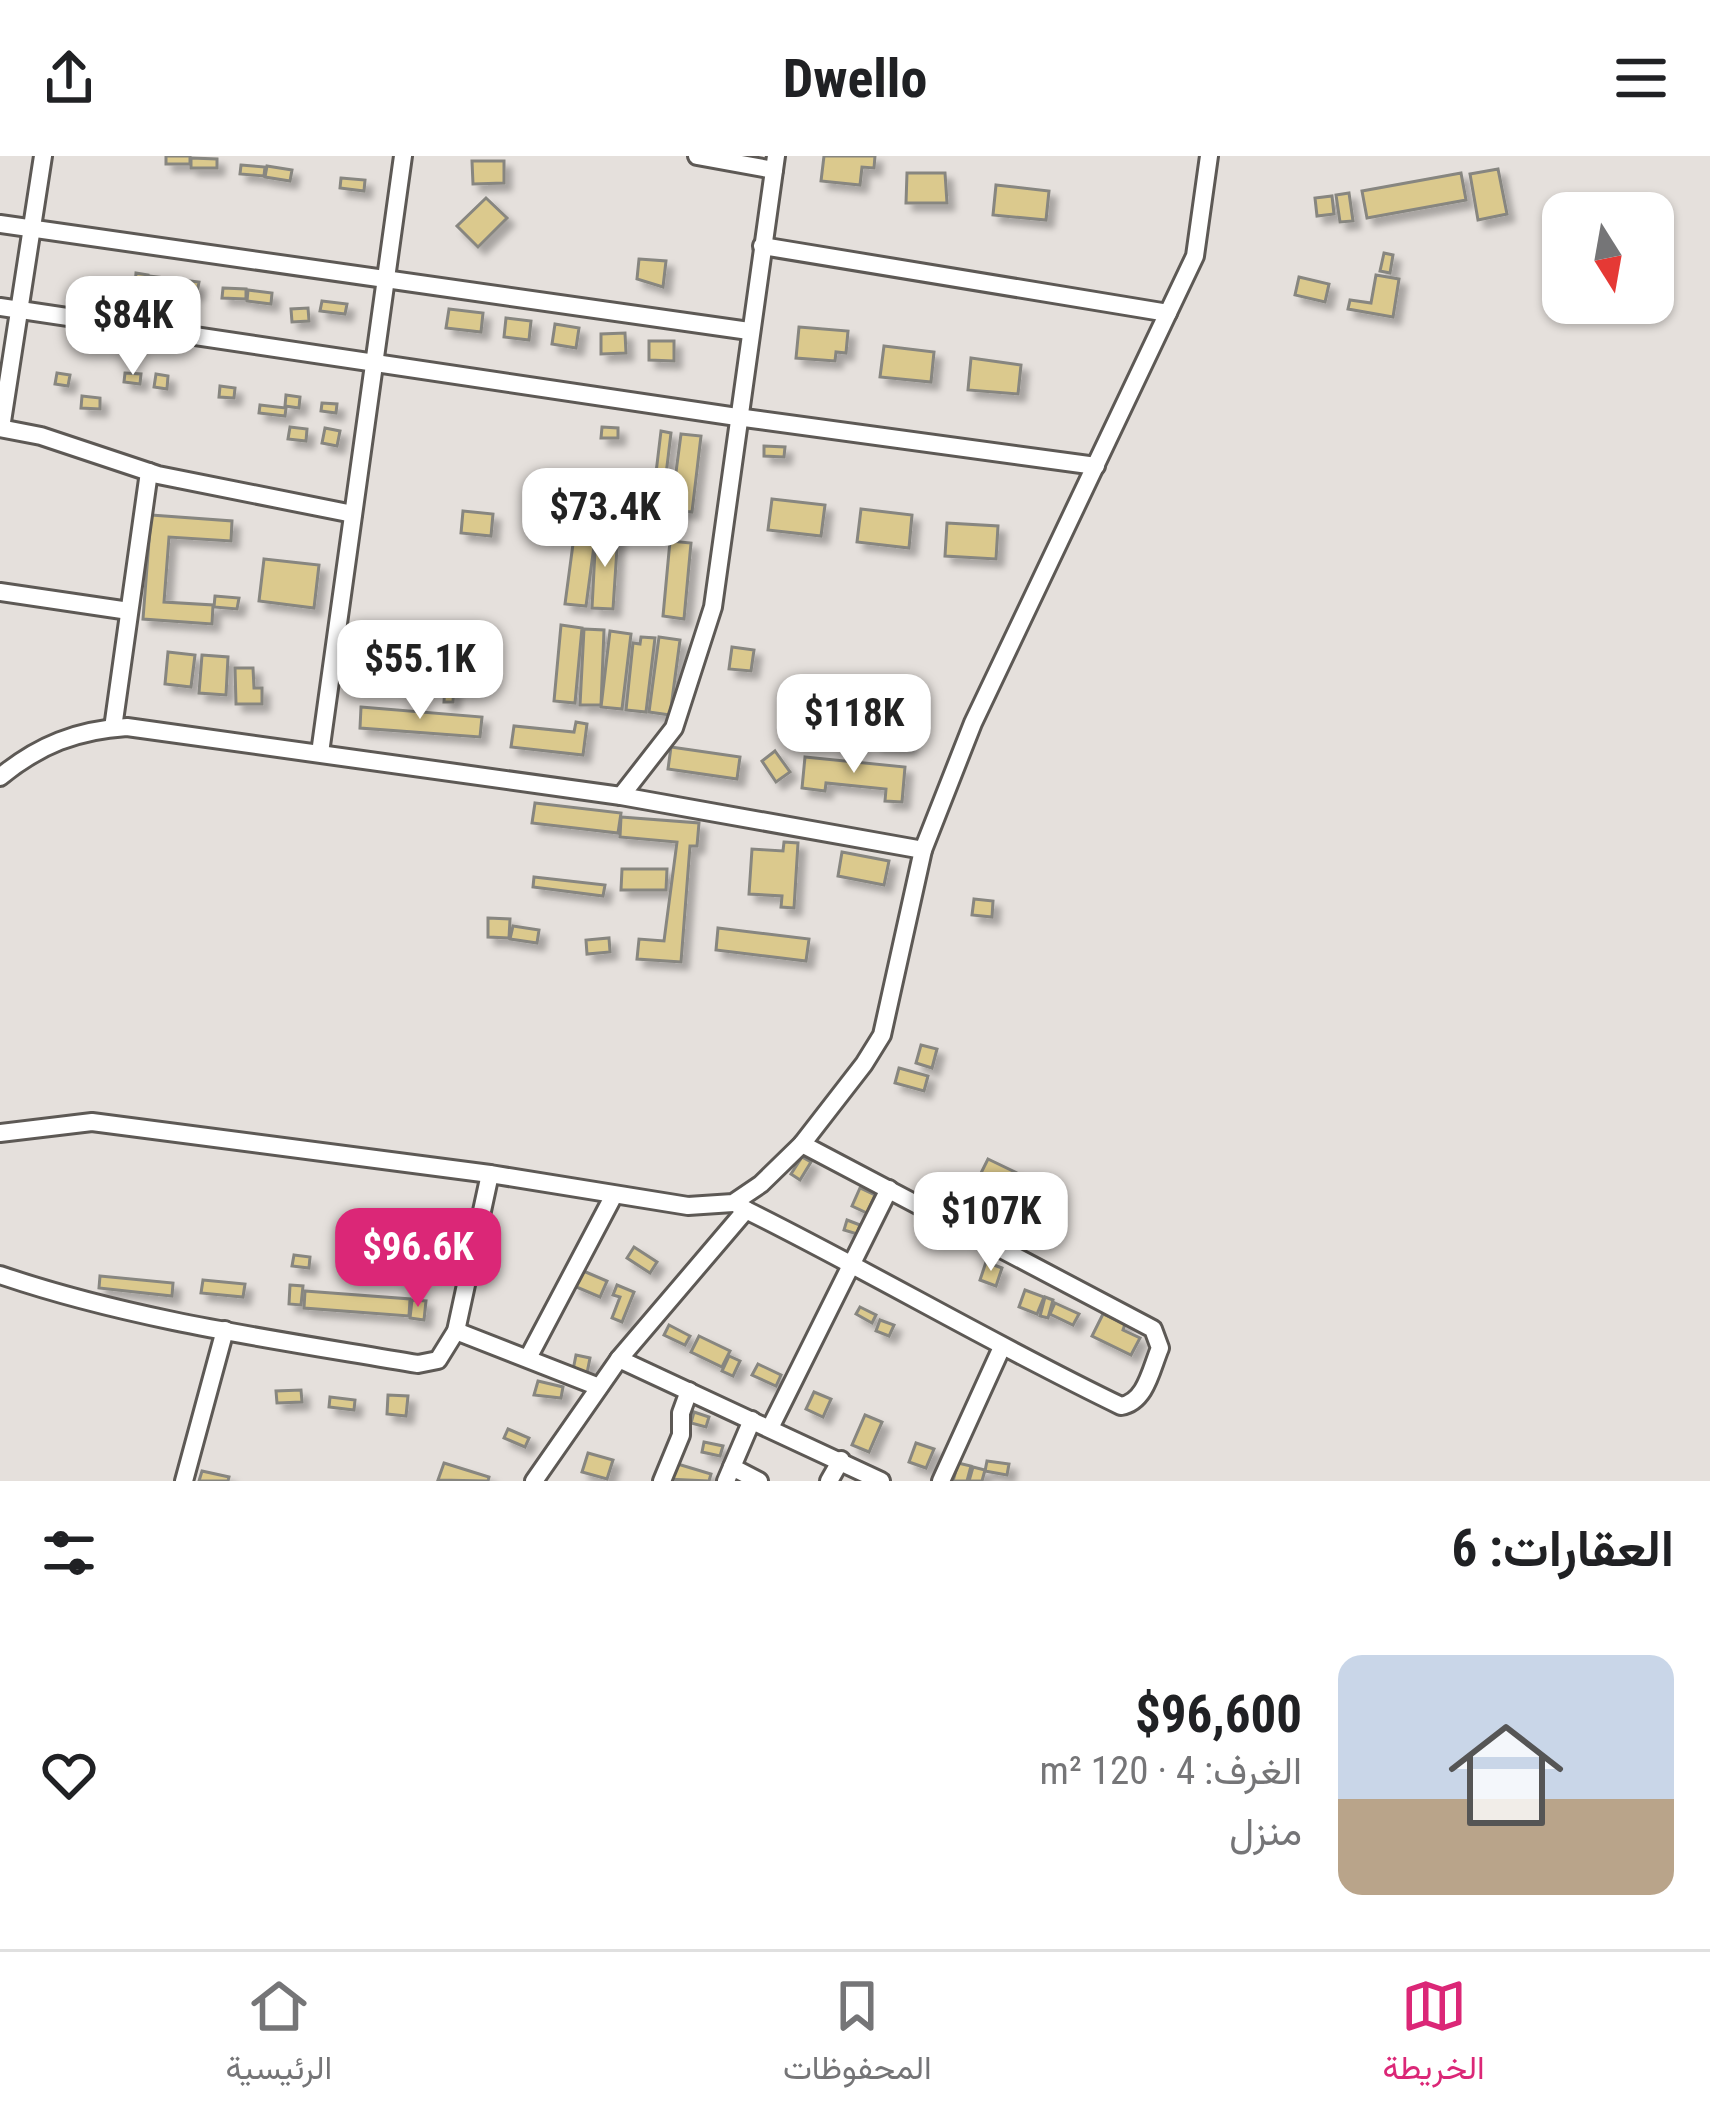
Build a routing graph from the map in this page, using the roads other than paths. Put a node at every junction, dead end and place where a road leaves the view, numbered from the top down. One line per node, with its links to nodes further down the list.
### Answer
1 (43, 156): 7 (street)
2 (403, 156): 9 (street)
3 (697, 156): 5 (street)
4 (1209, 156): 12 (street)
5 (775, 163): 8 (street)
6 (0, 224): 7 (street)
7 (32, 229): 9 (street); 11 (street)
8 (762, 246): 12 (street); 13 (street)
9 (386, 280): 13 (street); 14 (street)
10 (0, 307): 11 (street)
11 (20, 308): 14 (street); 16 (street)
12 (1168, 313): 17 (street)
13 (749, 332): 15 (street)
14 (375, 360): 15 (street); 19 (street)
15 (737, 417): 17 (street); 25 (street)
16 (1, 428): 18 (street)
17 (1096, 466): 26 (street)
18 (149, 472): 19 (street); 21 (street)
19 (353, 514): 23 (street)
20 (0, 592): 21 (street)
21 (129, 611): 22 (street)
22 (113, 728): 23 (street); 24 (street)
23 (320, 753): 25 (street)
24 (0, 777)
25 (620, 796): 26 (street)
26 (923, 850): 28 (street)
27 (0, 1132): 29 (street)
28 (802, 1144): 30 (street); 32 (street)
29 (490, 1174): 31 (street); 36 (street)
30 (889, 1189): 33 (street); 37 (street)
31 (614, 1195): 32 (street); 38 (street)
32 (740, 1207): 33 (street); 39 (street)
33 (852, 1263): 37 (street); 42 (street)
34 (0, 1275): 35 (street)
35 (225, 1330): 36 (street); 45 (street)
36 (456, 1331): 38 (street)
37 (1003, 1347): 51 (street)
38 (528, 1358): 40 (street)
39 (619, 1359): 40 (street); 41 (street)
40 (599, 1387): 46 (street)
41 (689, 1391): 42 (street); 47 (street)
42 (761, 1424): 43 (street); 44 (street)
43 (841, 1460): 49 (street); 50 (street)
44 (729, 1474): 48 (street)
45 (184, 1481)
46 (534, 1481)
47 (662, 1481)
48 (759, 1481)
49 (829, 1481)
50 (881, 1481)
51 (941, 1481)

